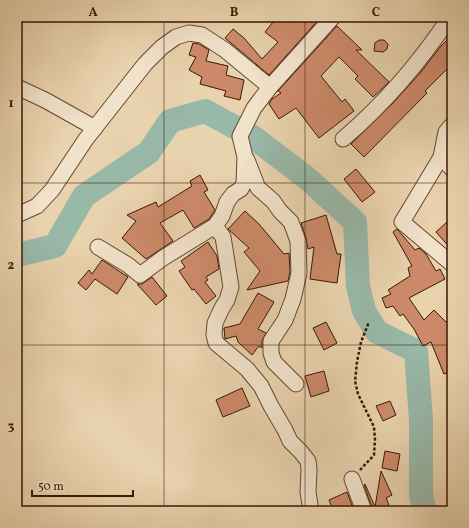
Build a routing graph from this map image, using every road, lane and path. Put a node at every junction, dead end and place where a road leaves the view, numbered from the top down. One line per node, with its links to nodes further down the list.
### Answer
1 (333, 17): 4 (street)
2 (450, 17): 7 (street)
3 (17, 87): 6 (street)
4 (270, 87): 6 (street); 8 (street)
5 (452, 125): 9 (street)
6 (95, 128): 11 (street)
7 (343, 139)
8 (245, 157): 12 (street); 16 (street)
9 (441, 157): 10 (street); 14 (street)
10 (452, 169)
11 (17, 215)
12 (215, 226): 13 (street); 18 (street)
13 (98, 247)
14 (452, 264)
15 (369, 322): 17 (path)
16 (296, 384)
17 (352, 479): 19 (street)
18 (311, 511)
19 (364, 511)

